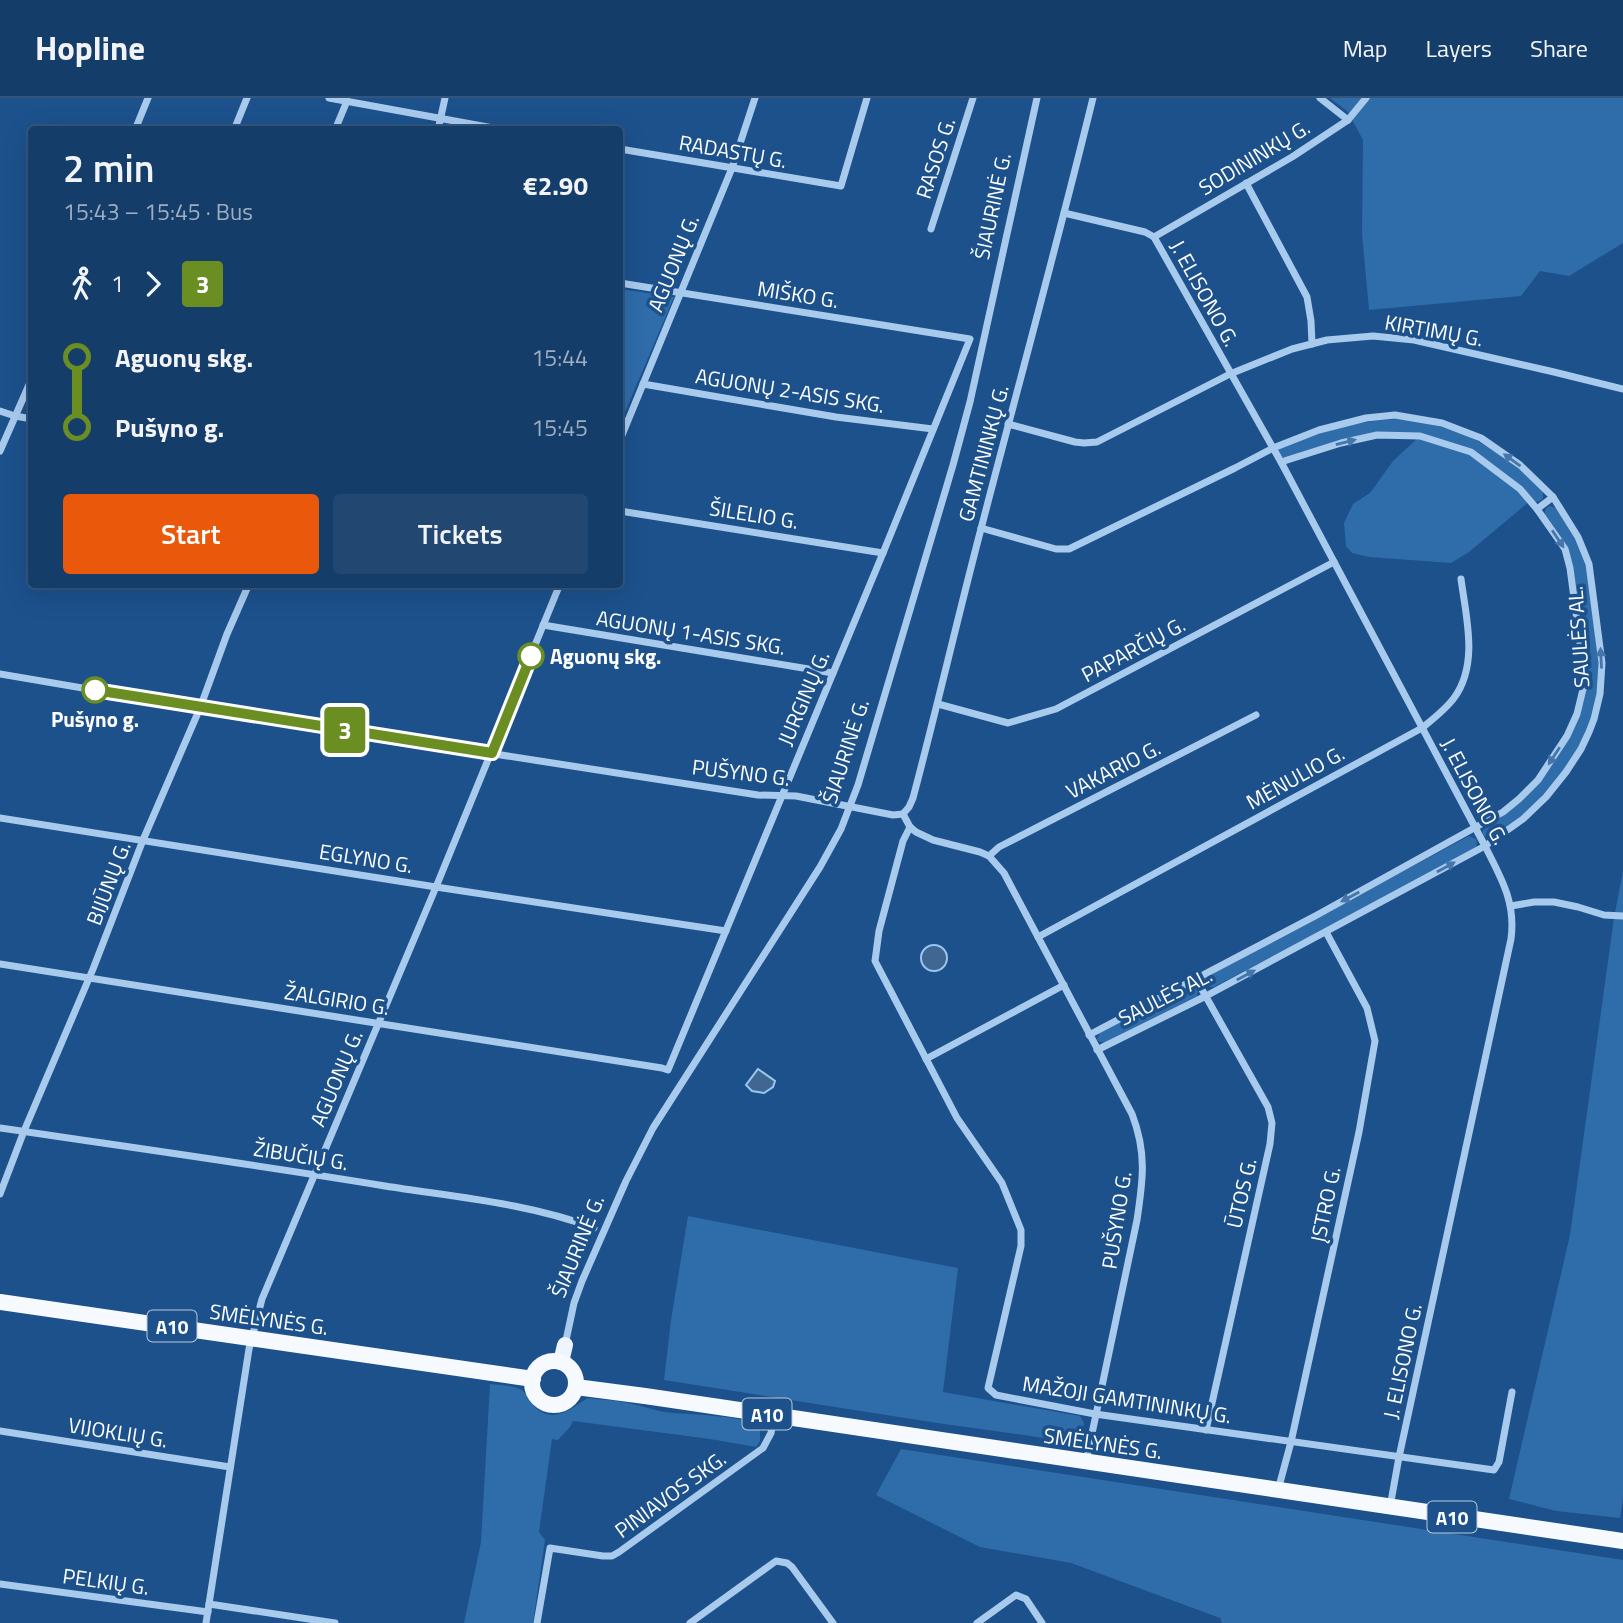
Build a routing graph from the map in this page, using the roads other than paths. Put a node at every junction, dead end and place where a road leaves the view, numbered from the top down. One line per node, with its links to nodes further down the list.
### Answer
1 (148, 98): 15 (street)
2 (247, 98): 16 (street)
3 (330, 98): 12 (street)
4 (445, 98): 13 (street)
5 (755, 98): 21 (street, AGUONŲ G.)
6 (867, 98): 21 (street, RADASTŲ G.)
7 (973, 98): 24 (street, RASOS G.)
8 (1037, 98): 61 (street, ŠIAURINĖ G.)
9 (1093, 98): 23 (street, GAMTININKŲ G.)
10 (1320, 98): 14 (street)
11 (1366, 98): 14 (street, SODININKŲ G.)
12 (347, 101): 13 (street); 17 (street)
13 (440, 119): 18 (street); 19 (street)
14 (1348, 120): 22 (street, SODININKŲ G.)
15 (137, 126)
16 (236, 126)
17 (337, 126)
18 (439, 126)
19 (481, 126)
20 (623, 150): 21 (street, RADASTŲ G.)
21 (732, 168): 27 (street, AGUONŲ G.)
22 (1247, 183): 25 (street, SODININKŲ G.); 29 (street)
23 (1064, 214): 25 (street, J. ELISONO G.); 37 (street, GAMTININKŲ G.)
24 (930, 229)
25 (1154, 237): 30 (street, J. ELISONO G.)
26 (623, 283): 27 (street, MIŠKO G.)
27 (680, 292): 28 (street, MIŠKO G.); 31 (street, AGUONŲ G.)
28 (970, 340): 38 (street, JURGINŲ G.)
29 (1312, 344): 30 (street, KIRTIMŲ G.); 33 (street, KIRTIMŲ G.)
30 (1230, 374): 37 (street, KIRTIMŲ G.); 40 (street, J. ELISONO G.)
31 (643, 384): 38 (street, AGUONŲ 2-ASIS SKG.); 39 (street, AGUONŲ G.)
32 (28, 386): 35 (street)
33 (1623, 389)
34 (0, 411): 35 (street)
35 (15, 416): 36 (street); 41 (street)
36 (28, 418)
37 (1009, 424): 46 (street, GAMTININKŲ G.)
38 (933, 429): 47 (street, JURGINŲ G.)
39 (623, 433)
40 (1273, 448): 42 (street, J. ELISONO G.); 43 (street, SAULĖS AL., one-way to 40); 46 (street, SAULĖS AL.)
41 (0, 451)
42 (1281, 461): 44 (street, SAULĖS AL., one-way to 44); 48 (street, J. ELISONO G.)
43 (1553, 498): 44 (street); 67 (street, SAULĖS AL., one-way to 43)
44 (1537, 509): 65 (street, SAULĖS AL., one-way to 65)
45 (623, 511): 47 (street, ŠILELIO G.)
46 (981, 528): 55 (street, GAMTININKŲ G.)
47 (883, 553): 53 (street, JURGINŲ G.)
48 (1334, 562): 55 (street, PAPARČIŲ G.); 58 (street, J. ELISONO G.)
49 (1461, 579): 58 (street, MĖNULIO G.)
50 (247, 588): 56 (street, BIJŪNŲ G.)
51 (558, 588): 52 (street, AGUONŲ G.)
52 (543, 625): 53 (street, AGUONŲ 1-ASIS SKG.); 59 (street, AGUONŲ G.)
53 (833, 673): 60 (street, JURGINŲ G.)
54 (0, 674): 56 (street, PUŠYNO G.)
55 (938, 704): 62 (street, GAMTININKŲ G.)
56 (200, 708): 59 (street, PUŠYNO G.); 66 (street, BIJŪNŲ G.)
57 (1256, 715): 68 (street, VAKARIO G.)
58 (1422, 728): 65 (street, J. ELISONO G.); 74 (street, MĖNULIO G.)
59 (492, 753): 60 (street, PUŠYNO G.); 69 (street, AGUONŲ G.)
60 (781, 796): 61 (street, PUŠYNO G.); 72 (street, JURGINŲ G.)
61 (850, 807): 62 (street, PUŠYNO G.); 92 (street, ŠIAURINĖ G.)
62 (903, 814): 64 (street)
63 (0, 818): 66 (street, EGLYNO G.)
64 (910, 827): 68 (street); 83 (street, MAŽOJI GAMTININKŲ G.)
65 (1476, 829): 67 (street, J. ELISONO G.); 77 (street, SAULĖS AL., one-way to 77)
66 (144, 840): 69 (street, EGLYNO G.); 76 (street, BIJŪNŲ G.)
67 (1485, 846): 70 (street, J. ELISONO G.); 73 (street, SAULĖS AL., one-way to 67)
68 (989, 856): 74 (street, PUŠYNO G.)
69 (436, 887): 72 (street, EGLYNO G.); 80 (street, AGUONŲ G.)
70 (1511, 906): 71 (street); 102 (street, J. ELISONO G.)
71 (1623, 916)
72 (726, 931): 84 (street, JURGINŲ G.)
73 (1326, 932): 79 (street, SAULĖS AL., one-way to 73); 101 (street, ĮSTRO G.)
74 (1038, 937): 78 (street, PUŠYNO G.)
75 (0, 964): 76 (street, ŽALGIRIO G.)
76 (89, 977): 80 (street, ŽALGIRIO G.); 86 (street, BIJŪNŲ G.)
77 (1196, 979): 79 (street, ŪTOS G.); 81 (street, SAULĖS AL.)
78 (1063, 985): 81 (street, PUŠYNO G.); 83 (street)
79 (1206, 996): 82 (street, SAULĖS AL.); 99 (street, ŪTOS G.)
80 (378, 1023): 84 (street, ŽALGIRIO G.); 87 (street, AGUONŲ G.)
81 (1089, 1035): 82 (street, PUŠYNO G.)
82 (1097, 1049): 97 (street, PUŠYNO G.)
83 (926, 1059): 97 (street, MAŽOJI GAMTININKŲ G.)
84 (667, 1070)
85 (0, 1128): 86 (street, ŽIBUČIŲ G.)
86 (24, 1131): 87 (street, ŽIBUČIŲ G.); 88 (street, BIJŪNŲ G.)
87 (315, 1174): 89 (street, ŽIBUČIŲ G.); 91 (street, AGUONŲ G.)
88 (0, 1194)
89 (594, 1228)
90 (0, 1302): 91 (highway, SMĖLYNĖS G. / A10)
91 (251, 1338): 94 (highway, SMĖLYNĖS G. / A10); 104 (street, AGUONŲ G.)
92 (565, 1345): 93 (main road, ŠIAURINĖ G.)
93 (561, 1362): 94 (highway); 95 (highway)
94 (533, 1379): 95 (highway)
95 (576, 1387): 98 (highway, SMĖLYNĖS G. / A10)
96 (1512, 1392): 102 (street, MAŽOJI GAMTININKŲ G.)
97 (1095, 1414): 99 (street, MAŽOJI GAMTININKŲ G.); 103 (street, PUŠYNO G.)
98 (774, 1415): 103 (highway, SMĖLYNĖS G. / A10); 113 (street, PINIAVOS SKG.)
99 (1206, 1430): 101 (street, MAŽOJI GAMTININKŲ G.)
100 (0, 1431): 104 (street, VIJOKLIŲ G.)
101 (1291, 1442): 102 (street, MAŽOJI GAMTININKŲ G.); 105 (street, ĮSTRO G.)
102 (1399, 1457): 106 (street, J. ELISONO G.)
103 (1086, 1462): 105 (highway, SMĖLYNĖS G. / A10)
104 (230, 1466): 109 (street, AGUONŲ G.)
105 (1278, 1490): 106 (highway, SMĖLYNĖS G. / A10)
106 (1390, 1507): 107 (highway, SMĖLYNĖS G. / A10)
107 (1623, 1541)
108 (0, 1584): 109 (street, PELKIŲ G.)
109 (208, 1608): 110 (street, PELKIŲ G.); 111 (street, AGUONŲ G.)
110 (287, 1619): 112 (street, PELKIŲ G.)
111 (206, 1623)
112 (335, 1623)
113 (537, 1623)
114 (690, 1623): 115 (street)
115 (833, 1623)
116 (977, 1623): 117 (street)
117 (1042, 1623)

